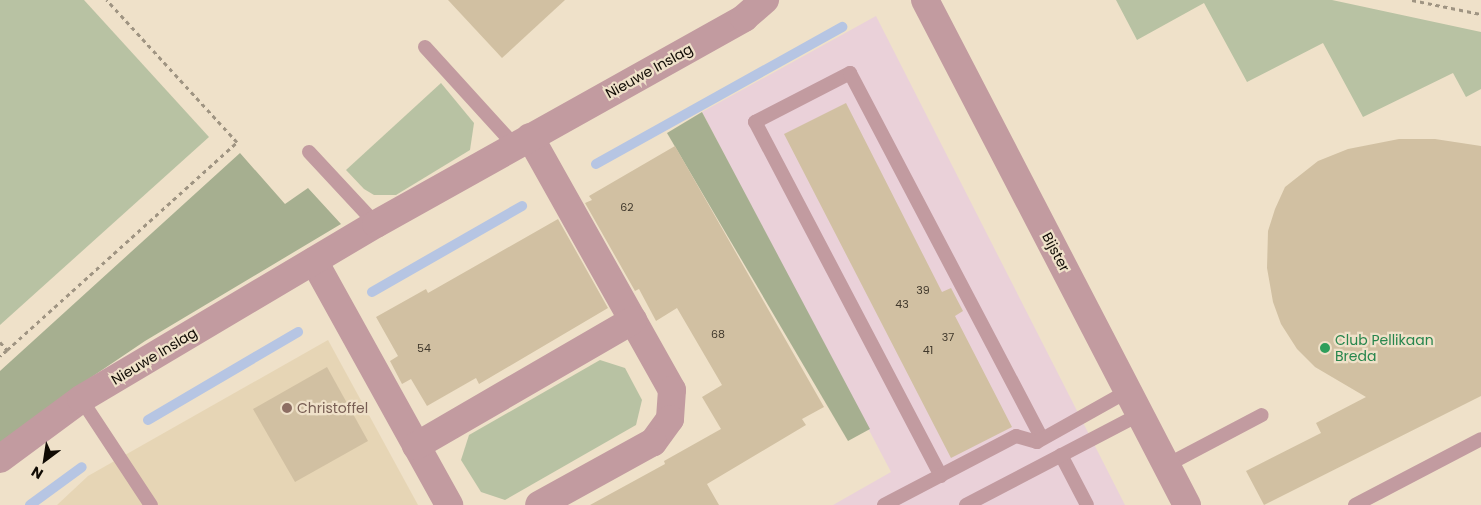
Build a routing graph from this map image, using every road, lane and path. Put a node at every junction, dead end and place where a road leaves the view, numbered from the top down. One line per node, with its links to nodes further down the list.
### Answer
1 (106, 0): 13 (path)
2 (765, 0): 7 (street, Nieuwe Inslag)
3 (925, 0): 16 (street, Bijster)
4 (1412, 0): 5 (path)
5 (1481, 14)
6 (425, 47): 7 (lane)
7 (523, 142): 9 (street, Nieuwe Inslag); 11 (street)
8 (309, 152): 9 (lane)
9 (376, 224): 10 (street, Nieuwe Inslag)
10 (314, 261): 15 (street, Nieuwe Inslag); 20 (street)
11 (633, 320): 20 (street); 27 (street)
12 (0, 342): 13 (path)
13 (7, 350): 14 (path)
14 (0, 356)
15 (81, 399): 22 (street, Nieuwe Inslag); 25 (lane)
16 (1134, 403): 18 (lane); 21 (lane); 23 (street, Bijster)
17 (1262, 415): 23 (lane)
18 (1042, 439): 24 (lane); 24 (lane)
19 (1481, 439): 32 (lane)
20 (416, 446): 26 (street)
21 (1062, 455): 29 (lane); 30 (lane)
22 (0, 459)
23 (1167, 465): 31 (street, Bijster)
24 (941, 476): 28 (lane)
25 (151, 505)
26 (450, 505)
27 (539, 505)
28 (884, 505)
29 (966, 505)
30 (1087, 505)
31 (1187, 505)
32 (1355, 505)

